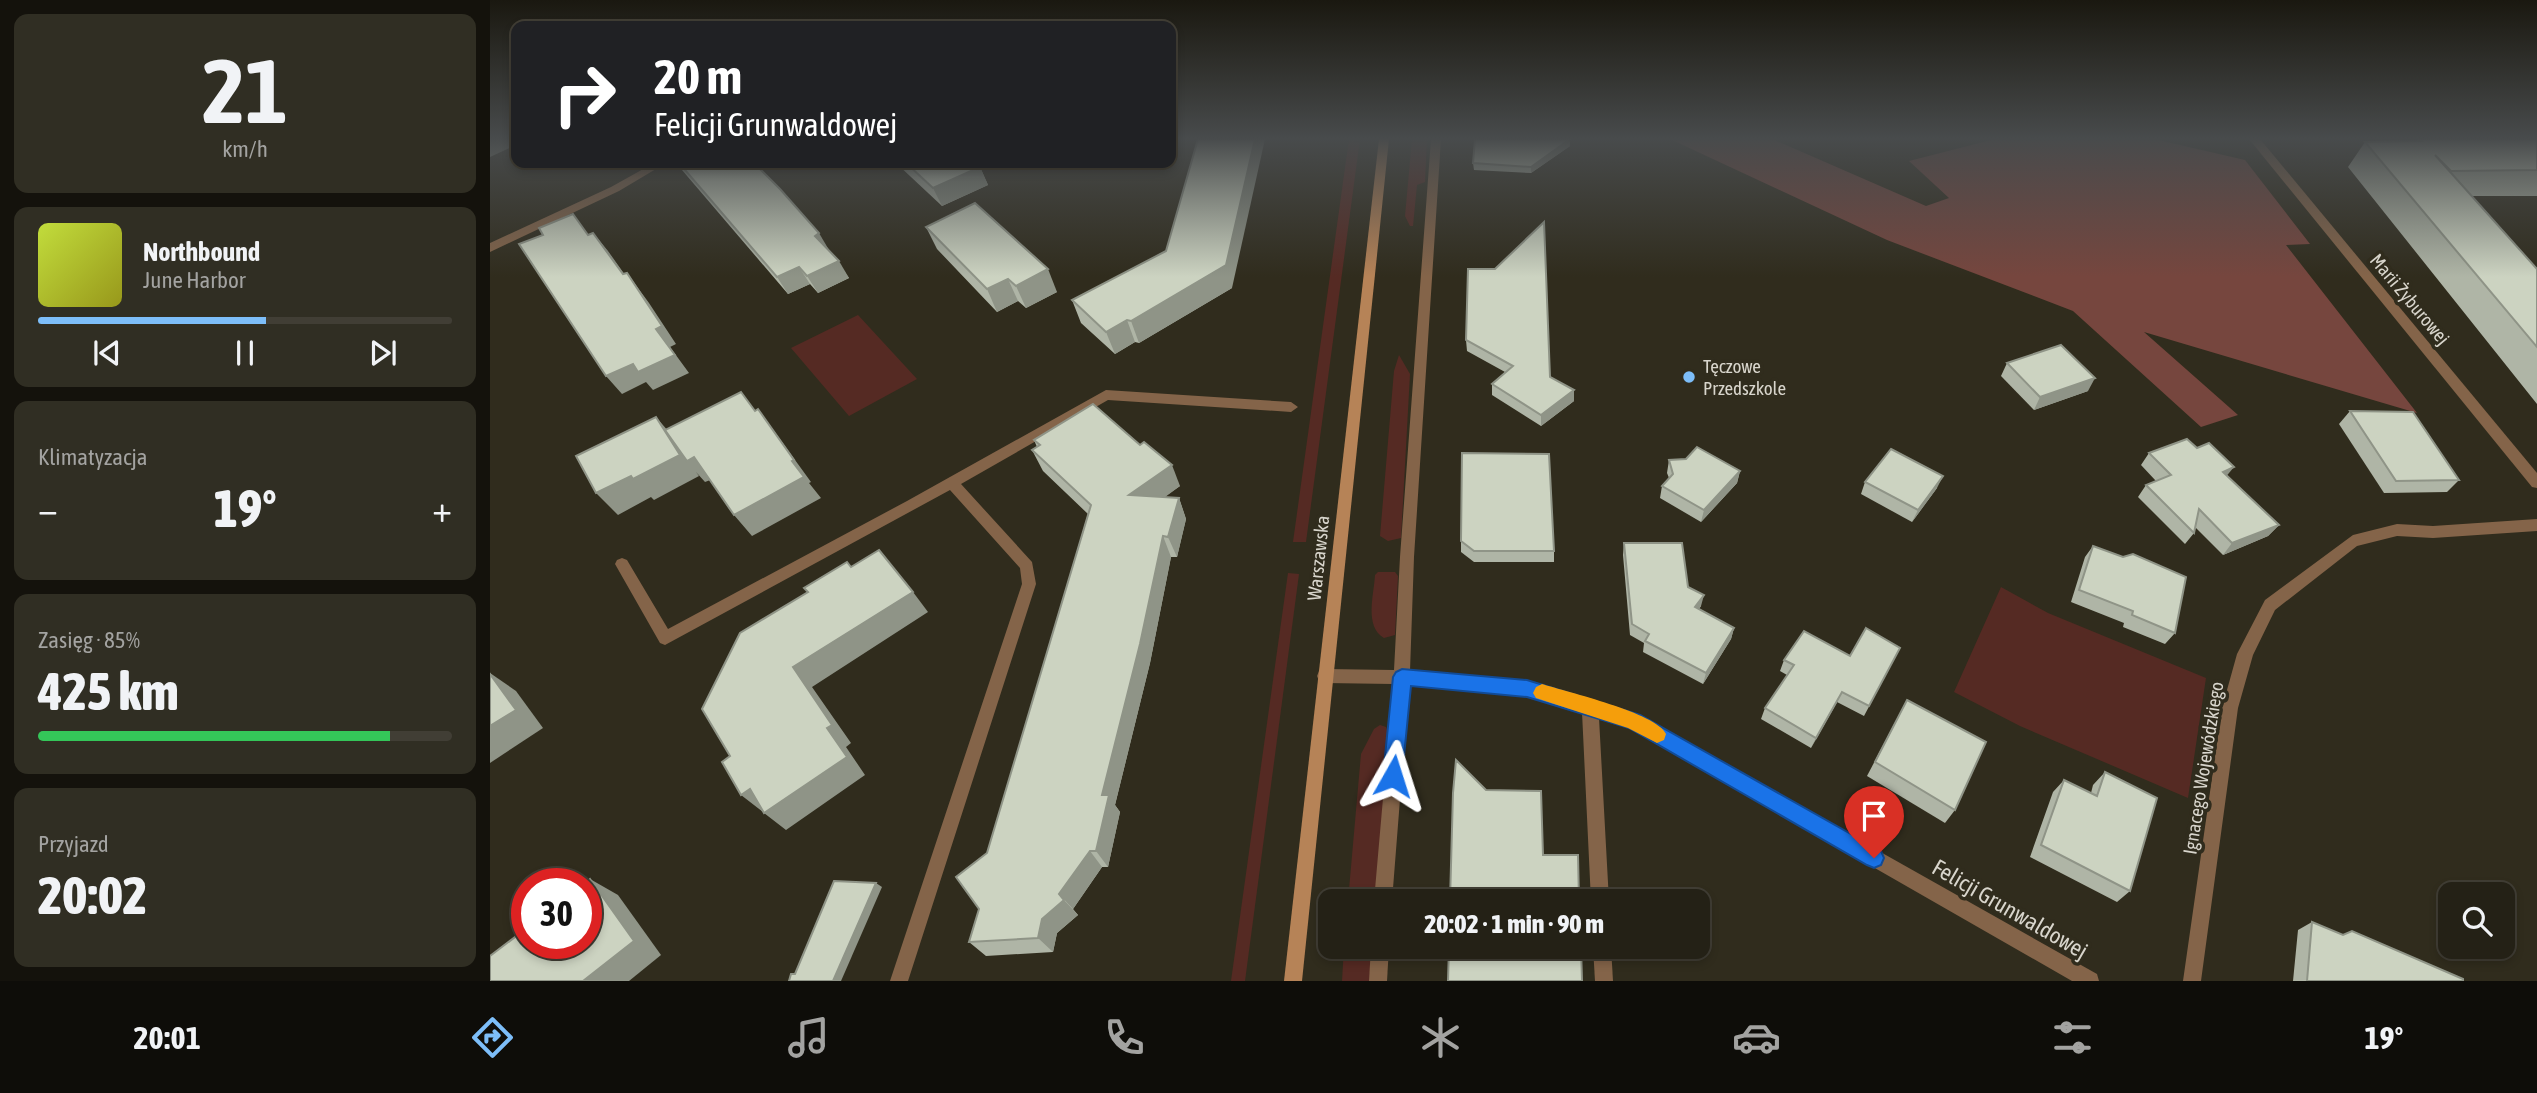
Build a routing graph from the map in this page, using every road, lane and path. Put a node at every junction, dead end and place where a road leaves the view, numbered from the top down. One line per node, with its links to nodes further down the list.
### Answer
1 (621, 185): 5 (street)
2 (1379, 185): 11 (main road, Warszawska)
3 (1433, 185): 12 (street)
4 (2291, 185): 8 (street, Marii Żyburowej)
5 (490, 248)
6 (1291, 407): 7 (street)
7 (951, 482): 10 (street); 18 (street)
8 (2537, 483)
9 (2537, 525): 23 (street, Ignacego Wojewódzkiego)
10 (622, 564)
11 (1325, 676): 12 (street, Felicji Grunwaldowej); 19 (main road, Warszawska)
12 (1402, 677): 13 (street, Felicji Grunwaldowej); 14 (street)
13 (1590, 705): 15 (street); 22 (street, Felicji Grunwaldowej)
14 (1384, 889)
15 (1599, 889)
16 (1379, 959): 20 (street)
17 (1603, 959): 21 (street)
18 (899, 981)
19 (1293, 981)
20 (1378, 981)
21 (1604, 981)
22 (2090, 981)
23 (2192, 981)

